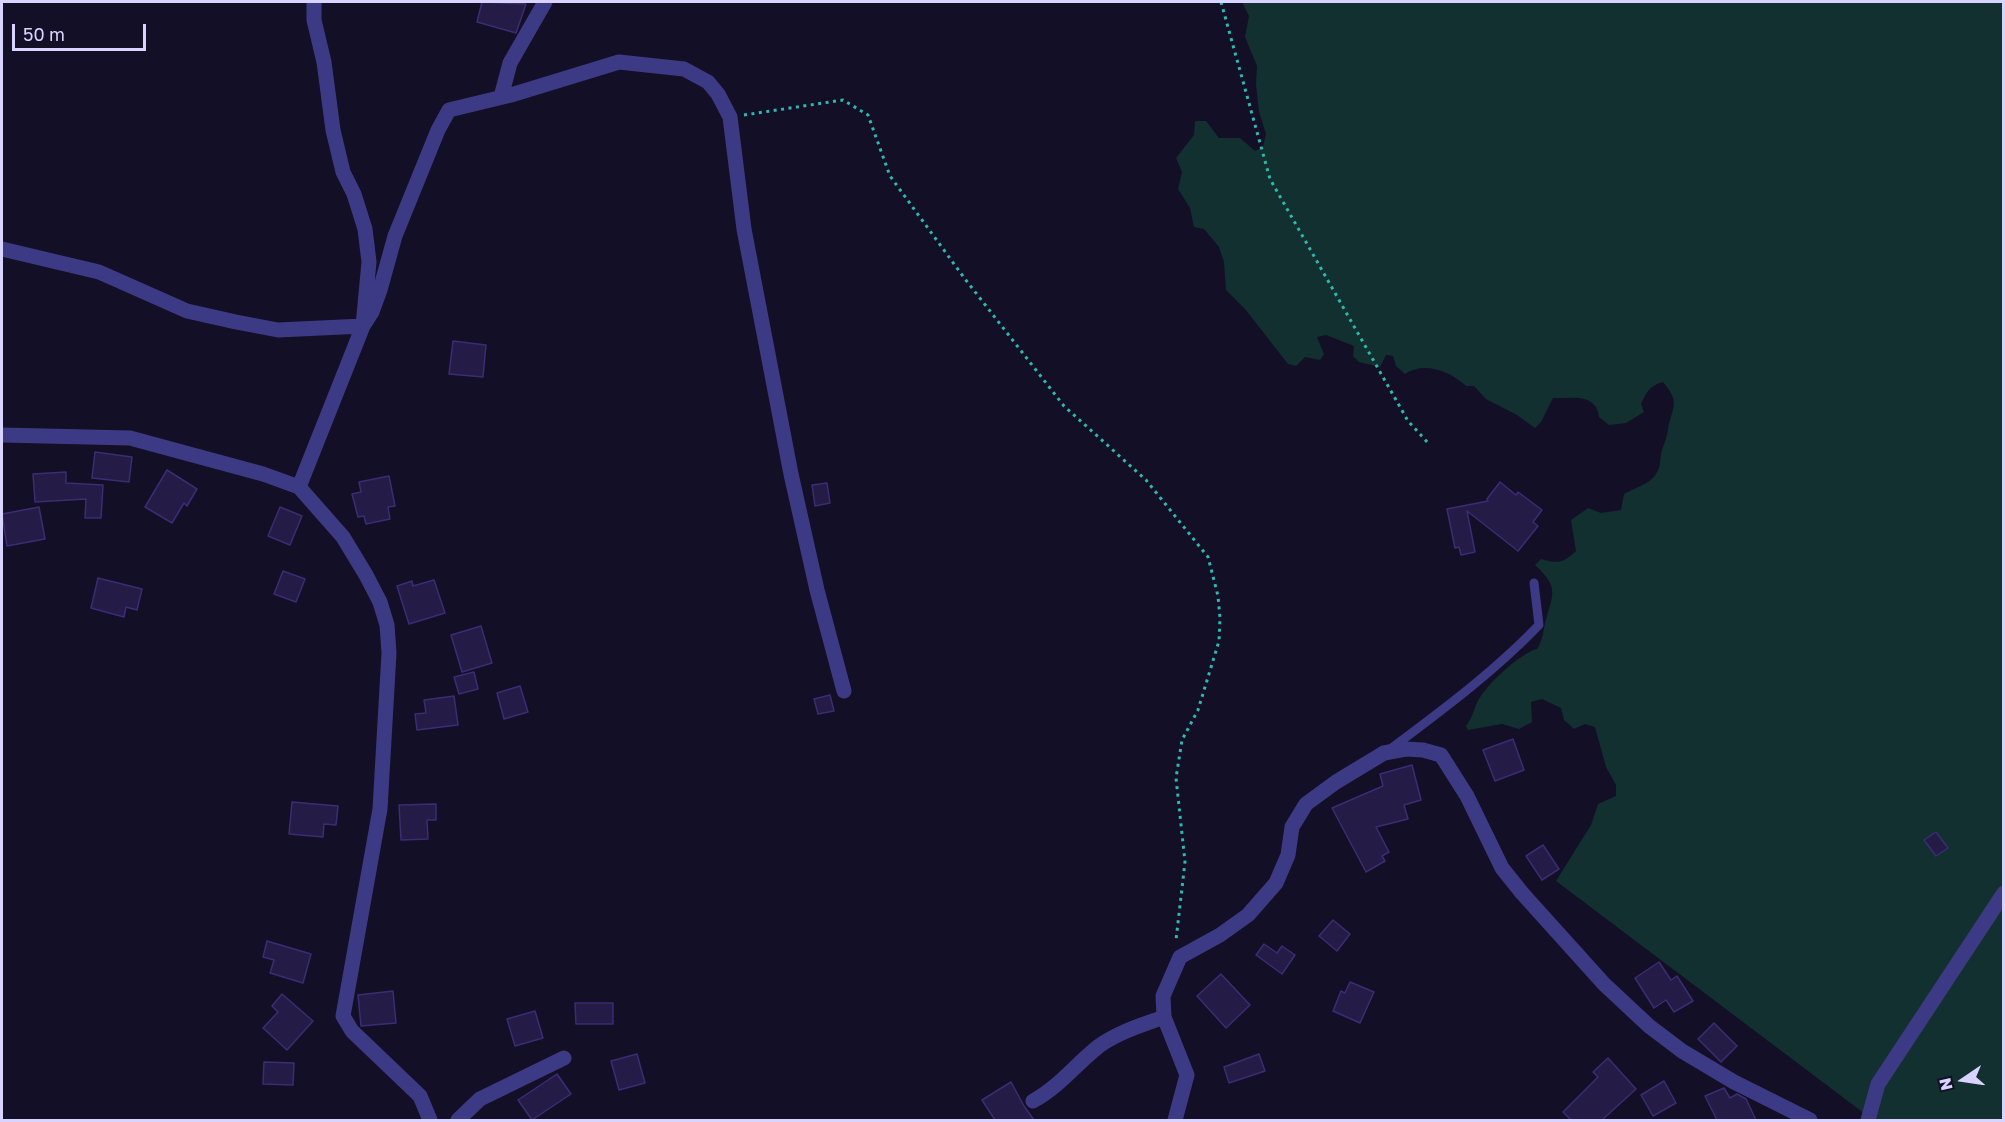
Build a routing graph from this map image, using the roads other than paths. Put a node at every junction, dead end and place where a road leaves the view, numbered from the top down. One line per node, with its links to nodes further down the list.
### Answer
1 (314, 2): 5 (street)
2 (545, 2): 3 (street)
3 (501, 97): 5 (street); 9 (street)
4 (2, 249): 5 (street)
5 (363, 326): 7 (street)
6 (2, 435): 7 (street)
7 (299, 487): 15 (street)
8 (1534, 583): 10 (lane)
9 (844, 691)
10 (1384, 753): 12 (street); 18 (street)
11 (2004, 893): 19 (street)
12 (1164, 1017): 14 (street); 17 (street)
13 (564, 1058): 16 (street)
14 (1033, 1101)
15 (430, 1120)
16 (458, 1120)
17 (1175, 1120)
18 (1810, 1120)
19 (1868, 1120)

